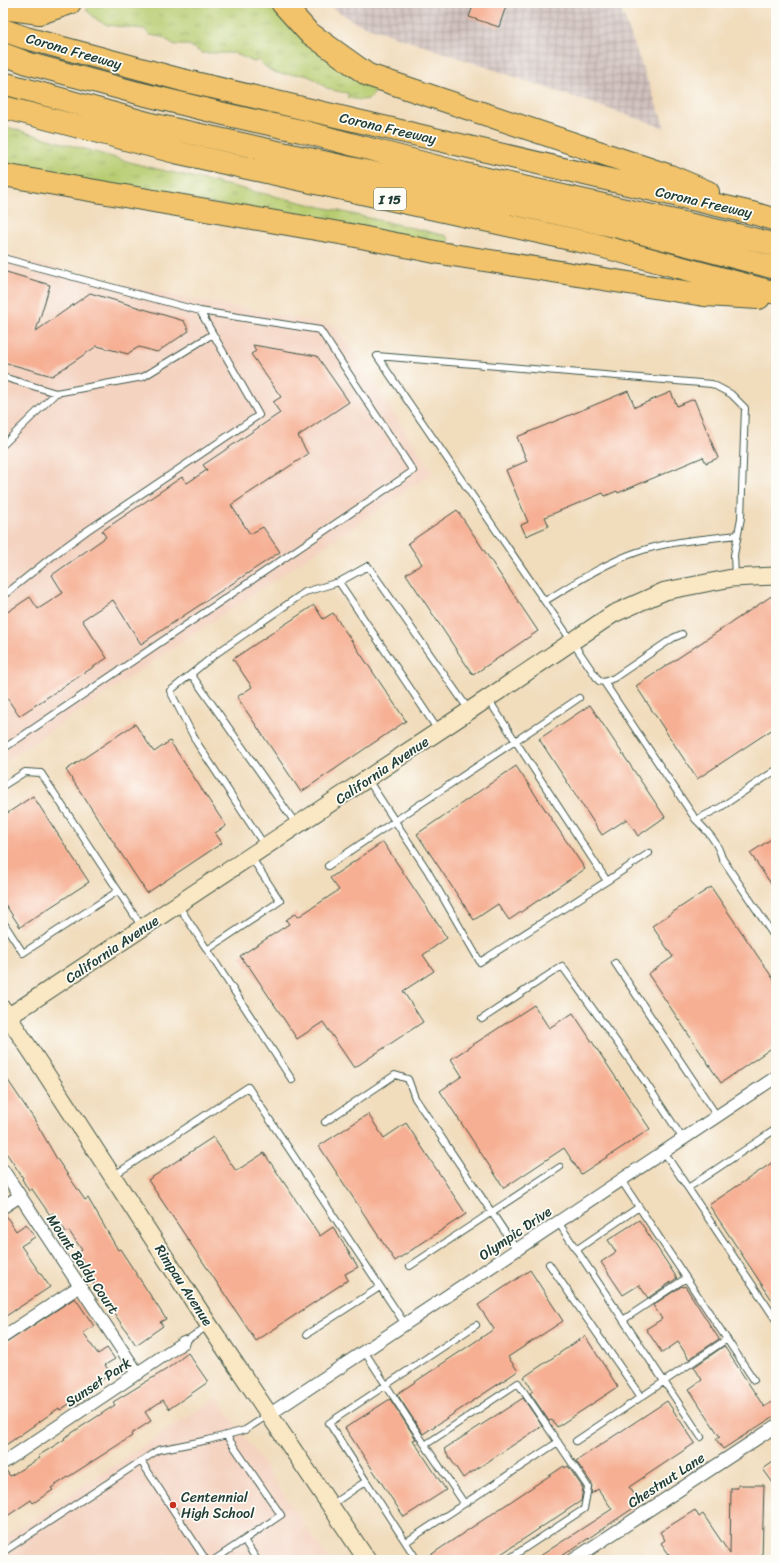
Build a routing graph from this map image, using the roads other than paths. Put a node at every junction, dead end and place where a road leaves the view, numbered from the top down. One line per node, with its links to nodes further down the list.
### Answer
1 (70, 3): 3 (highway)
2 (282, 3): 9 (highway)
3 (3, 8)
4 (3, 30): 9 (highway, Corona Freeway)
5 (3, 54): 10 (highway)
6 (3, 83): 12 (highway)
7 (3, 107): 13 (highway, I 15)
8 (3, 175): 14 (highway)
9 (766, 217)
10 (776, 245)
11 (3, 258): 15 (lane)
12 (776, 268)
13 (776, 293)
14 (776, 299)
15 (200, 311): 16 (lane); 35 (lane)
16 (213, 334): 18 (lane); 24 (lane)
17 (3, 377): 18 (lane)
18 (56, 393): 19 (lane)
19 (3, 445)
20 (738, 535): 22 (lane); 25 (lane); 25 (lane)
21 (776, 576): 22 (main road, California Avenue)
22 (735, 578): 27 (main road, California Avenue)
23 (340, 582): 28 (lane); 32 (lane); 33 (lane)
24 (3, 596)
25 (545, 601): 27 (lane)
26 (682, 634): 29 (lane)
27 (573, 642): 29 (lane); 31 (main road, California Avenue)
28 (191, 674): 41 (lane); 42 (lane)
29 (604, 682): 40 (lane)
30 (579, 698): 34 (lane)
31 (488, 699): 32 (main road, California Avenue); 34 (lane)
32 (469, 711): 33 (main road, California Avenue)
33 (439, 732): 37 (main road, California Avenue)
34 (516, 741): 39 (lane); 46 (lane)
35 (3, 749)
36 (776, 770): 40 (lane)
37 (368, 779): 39 (lane); 41 (main road, California Avenue)
38 (3, 786): 47 (lane)
39 (394, 820): 45 (lane); 46 (lane)
40 (696, 820): 51 (lane)
41 (297, 826): 42 (main road, California Avenue)
42 (265, 847): 44 (main road, California Avenue)
43 (649, 853): 46 (lane)
44 (251, 857): 48 (main road, California Avenue); 52 (lane)
45 (328, 866)
46 (607, 882)
47 (118, 891): 49 (lane); 50 (lane)
48 (178, 905): 50 (main road, California Avenue); 52 (lane)
49 (3, 922)
50 (143, 929): 54 (main road, California Avenue)
51 (776, 939)
52 (207, 950): 57 (lane)
53 (615, 963): 58 (lane)
54 (6, 1013): 65 (main road, Rimpau Avenue)
55 (482, 1019): 61 (lane)
56 (776, 1077): 58 (street, Olympic Drive)
57 (292, 1080)
58 (717, 1116): 61 (street, Olympic Drive)
59 (325, 1122): 71 (lane)
60 (776, 1130): 67 (lane)
61 (683, 1139): 62 (street, Olympic Drive)
62 (664, 1152): 66 (street, Olympic Drive); 67 (lane)
63 (560, 1167): 71 (lane)
64 (3, 1170): 68 (street, Mount Baldy Court)
65 (113, 1176): 79 (lane); 84 (main road, Rimpau Avenue)
66 (621, 1180): 70 (lane); 72 (street, Olympic Drive)
67 (688, 1188): 81 (lane)
68 (20, 1196): 69 (street); 78 (street, Mount Baldy Court)
69 (3, 1207)
70 (639, 1208): 74 (lane); 77 (lane)
71 (492, 1213): 73 (lane); 76 (lane)
72 (558, 1222): 73 (street, Olympic Drive); 74 (lane)
73 (517, 1250): 82 (street, Olympic Drive)
74 (576, 1250): 80 (lane)
75 (548, 1264): 94 (lane)
76 (410, 1266)
77 (686, 1278): 80 (lane); 87 (lane)
78 (80, 1286): 86 (street); 90 (street, Mount Baldy Court)
79 (380, 1287): 82 (lane); 85 (lane)
80 (623, 1320): 92 (lane)
81 (776, 1320)
82 (405, 1324): 89 (street, Olympic Drive)
83 (476, 1324): 93 (lane)
84 (210, 1325): 88 (lane, Sunset Park); 95 (main road, Rimpau Avenue)
85 (308, 1334)
86 (3, 1337)
87 (727, 1339): 91 (lane); 92 (lane)
88 (184, 1342): 90 (street, Sunset Park)
89 (364, 1351): 93 (lane); 95 (street, Olympic Drive)
90 (138, 1374): 103 (street, Sunset Park)
91 (754, 1380)
92 (664, 1381): 94 (lane); 98 (lane)
93 (386, 1384): 101 (lane); 104 (lane)
94 (641, 1397): 99 (lane)
95 (270, 1414): 97 (lane); 106 (main road, Rimpau Avenue)
96 (776, 1426): 116 (street, Chestnut Lane)
97 (226, 1435): 102 (lane); 107 (lane)
98 (701, 1437)
99 (576, 1441)
100 (558, 1442): 101 (lane); 105 (lane); 115 (lane)
101 (425, 1444): 105 (lane)
102 (141, 1461): 109 (lane); 110 (lane)
103 (3, 1463)
104 (366, 1481): 106 (lane); 108 (lane)
105 (464, 1503): 108 (lane)
106 (331, 1505): 113 (main road, Rimpau Avenue)
107 (244, 1540): 111 (lane); 112 (lane)
108 (406, 1542): 114 (lane)
109 (3, 1552)
110 (206, 1560)
111 (214, 1560)
112 (257, 1560)
113 (367, 1560)
114 (417, 1560)
115 (506, 1560)
116 (573, 1560)

